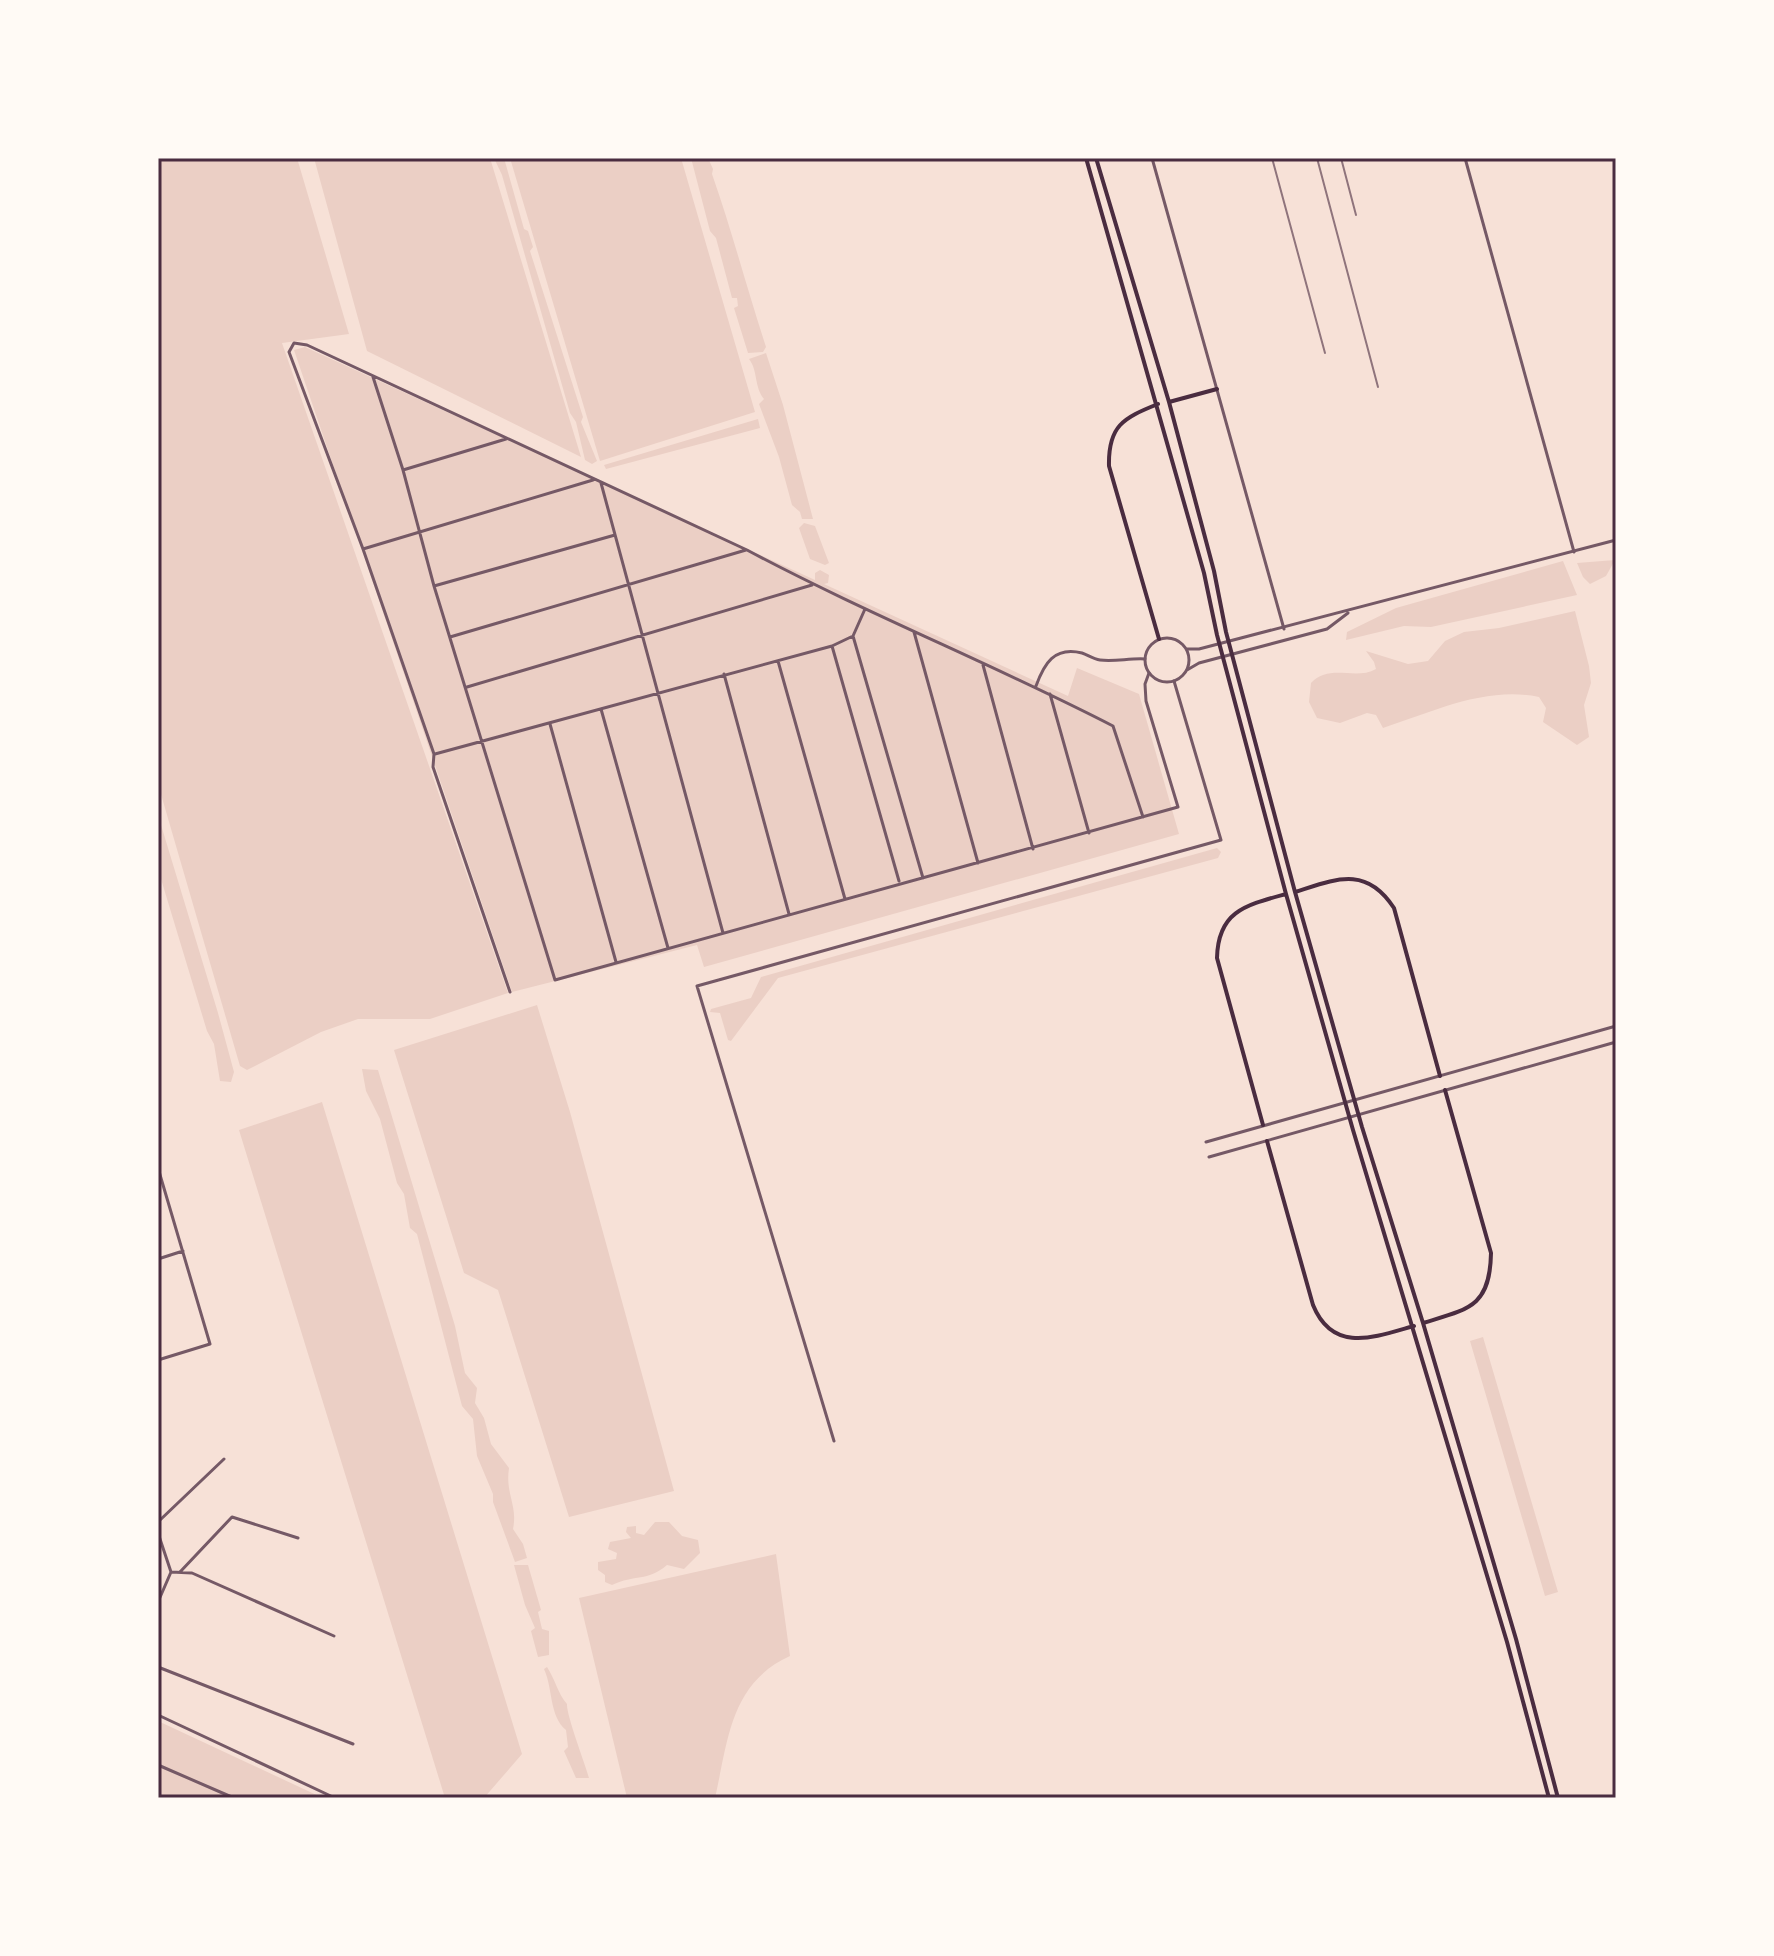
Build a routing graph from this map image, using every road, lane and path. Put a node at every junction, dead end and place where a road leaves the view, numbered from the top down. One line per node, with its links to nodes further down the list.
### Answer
1 (1086, 158): 8 (highway)
2 (1096, 158): 7 (highway)
3 (1152, 158): 6 (street)
4 (1465, 158): 18 (street)
5 (373, 377): 9 (street); 10 (street); 16 (street)
6 (1217, 389): 7 (highway); 24 (street)
7 (1169, 402): 53 (highway)
8 (1158, 404): 29 (highway); 54 (highway)
9 (506, 439): 10 (street); 11 (street)
10 (403, 470): 13 (street)
11 (594, 480): 12 (street); 13 (street)
12 (601, 483): 14 (street); 17 (street)
13 (420, 532): 16 (street); 21 (street)
14 (615, 535): 19 (street); 21 (street)
15 (1616, 540): 18 (street)
16 (363, 549): 46 (street)
17 (747, 550): 19 (street); 20 (street)
18 (1574, 552): 23 (street)
19 (629, 584): 26 (street); 28 (street)
20 (812, 585): 22 (street); 26 (street)
21 (434, 586): 28 (street)
22 (865, 609): 25 (street); 27 (street)
23 (1351, 611): 24 (street); 35 (street)
24 (1284, 629): 31 (street)
25 (914, 632): 34 (street); 50 (street)
26 (643, 636): 40 (street); 41 (street)
27 (853, 636): 30 (street); 51 (street)
28 (450, 637): 40 (street)
29 (1159, 639): 31 (street); 32 (street)
30 (832, 646): 33 (street); 52 (street)
31 (1187, 649): 35 (street)
32 (1145, 659): 36 (street); 39 (street)
33 (778, 661): 37 (street); 55 (street)
34 (983, 665): 39 (street); 49 (street)
35 (1187, 670): 38 (street)
36 (1149, 673): 38 (street); 47 (street)
37 (724, 674): 41 (street); 56 (street)
38 (1174, 681): 76 (street)
39 (1036, 686): 42 (street)
40 (467, 687): 45 (street)
41 (659, 693): 43 (street); 57 (street)
42 (1049, 693): 47 (street); 48 (street)
43 (601, 709): 44 (street); 58 (street)
44 (550, 724): 45 (street); 59 (street)
45 (484, 741): 46 (street); 59 (street)
46 (434, 754): 60 (street)
47 (1143, 817): 48 (street)
48 (1089, 833): 49 (street)
49 (1033, 849): 50 (street)
50 (978, 863): 51 (street)
51 (923, 878): 52 (street)
52 (900, 883): 55 (street)
53 (1295, 892): 64 (highway); 73 (highway)
54 (1286, 894): 66 (highway); 74 (highway)
55 (845, 899): 56 (street)
56 (789, 915): 57 (street)
57 (723, 933): 58 (street)
58 (668, 948): 59 (street)
59 (616, 962)
60 (510, 992)
61 (1615, 1026): 62 (street); 64 (street)
62 (1616, 1032)
63 (1616, 1042): 65 (street)
64 (1440, 1076): 66 (street)
65 (1445, 1090): 67 (street); 73 (highway)
66 (1263, 1125): 68 (street)
67 (1267, 1141): 69 (street); 74 (highway)
68 (1206, 1142)
69 (1209, 1157)
70 (158, 1168): 71 (street)
71 (183, 1251): 72 (street); 75 (street)
72 (158, 1259)
73 (1423, 1323): 93 (highway)
74 (1414, 1326): 92 (highway)
75 (158, 1360)
76 (834, 1441)
77 (224, 1459): 78 (street)
78 (158, 1520): 79 (street)
79 (158, 1527)
80 (158, 1533): 82 (street)
81 (298, 1538): 83 (street)
82 (171, 1572): 83 (street); 84 (street)
83 (180, 1572): 85 (street)
84 (158, 1602)
85 (334, 1636)
86 (158, 1667): 88 (street)
87 (158, 1715): 91 (street)
88 (353, 1744)
89 (158, 1765): 90 (street)
90 (234, 1798)
91 (335, 1798)
92 (1549, 1798)
93 (1558, 1798)

